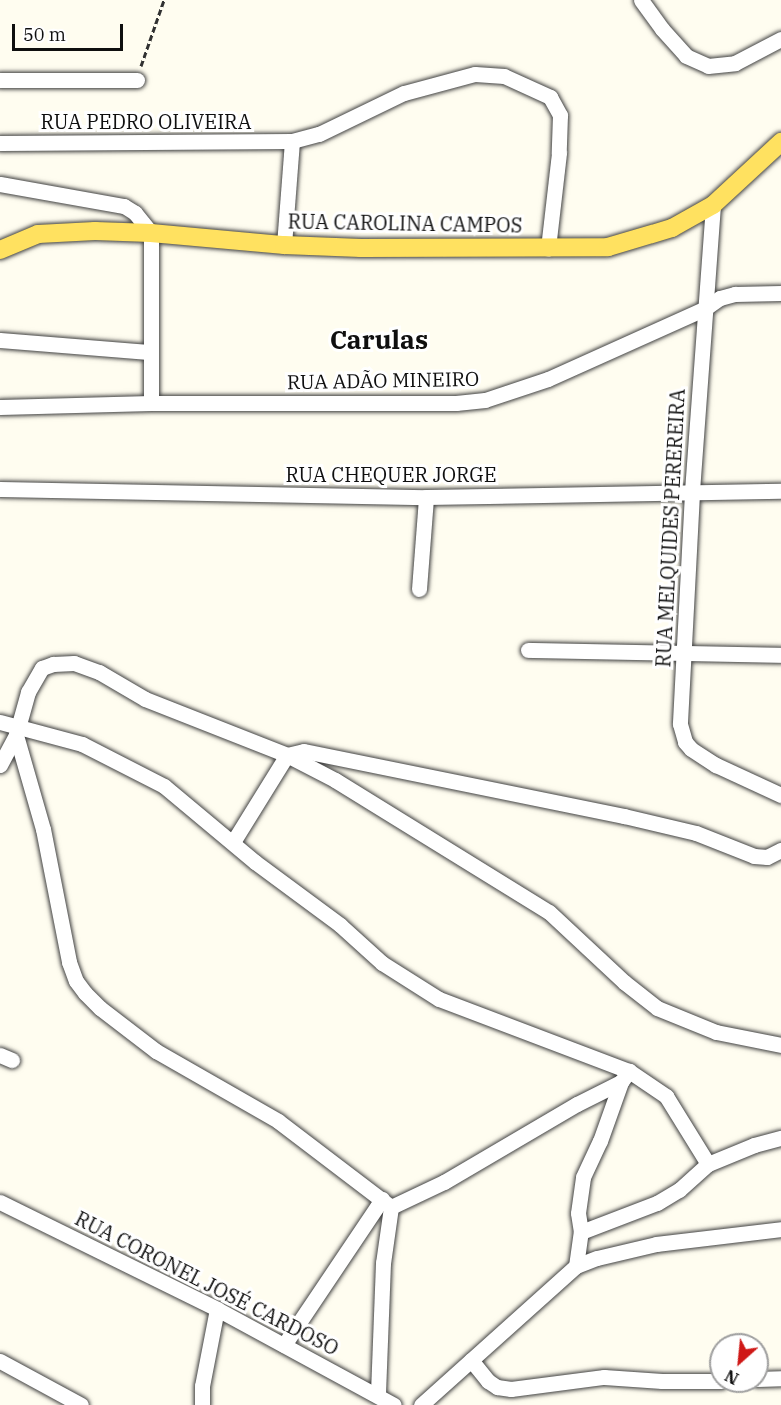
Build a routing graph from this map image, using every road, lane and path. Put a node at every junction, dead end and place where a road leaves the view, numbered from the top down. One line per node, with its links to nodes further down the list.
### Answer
1 (164, 0): 5 (path)
2 (645, 6): 3 (street)
3 (781, 39)
4 (0, 80): 5 (street)
5 (137, 80)
6 (292, 141): 8 (street, RUA PEDRO OLIVEIRA); 12 (street); 13 (street, RUA PEDRO OLIVEIRA)
7 (781, 142): 10 (main road, RUA CAROLINA CAMPOS)
8 (0, 143)
9 (0, 184): 11 (street)
10 (713, 205): 13 (main road, RUA CAROLINA CAMPOS); 16 (street, RUA MELQUIDES PEREREIRA)
11 (151, 233): 12 (main road, RUA CAROLINA CAMPOS); 14 (main road, RUA CAROLINA CAMPOS); 18 (street)
12 (284, 245): 13 (main road, RUA CAROLINA CAMPOS)
13 (548, 248)
14 (0, 250)
15 (781, 293): 16 (street, RUA ADÃO MINEIRO)
16 (704, 309): 19 (street, RUA ADÃO MINEIRO); 23 (street, RUA MELQUIDES PEREREIRA)
17 (0, 340): 18 (street)
18 (149, 352): 19 (street)
19 (151, 403): 20 (street, RUA ADÃO MINEIRO)
20 (0, 407)
21 (0, 489): 24 (street, RUA CHEQUER JORGE)
22 (781, 491): 23 (street, RUA CHEQUER JORGE)
23 (692, 493): 24 (street, RUA CHEQUER JORGE); 27 (street, RUA MELQUIDES PEREREIRA)
24 (426, 497): 25 (street)
25 (419, 589)
26 (528, 650): 27 (street)
27 (684, 651): 28 (street); 33 (street, RUA MELQUIDES PEREREIRA)
28 (781, 655)
29 (0, 722): 30 (street)
30 (17, 730): 31 (street); 32 (street); 34 (street); 41 (street)
31 (287, 755): 34 (street); 35 (street); 36 (street)
32 (0, 765)
33 (781, 795)
34 (233, 842): 37 (street)
35 (781, 850)
36 (781, 1045)
37 (625, 1076): 39 (street); 41 (street); 43 (street)
38 (781, 1138): 39 (street)
39 (708, 1164): 43 (street)
40 (0, 1202): 45 (street, RUA CORONEL JOSÉ CARDOSO)
41 (387, 1203): 46 (street); 50 (street)
42 (781, 1229): 44 (street)
43 (581, 1232): 44 (street)
44 (576, 1266): 47 (street)
45 (217, 1309): 46 (street, RUA CORONEL JOSÉ CARDOSO); 52 (street)
46 (284, 1345): 50 (street, RUA CORONEL JOSÉ CARDOSO)
47 (471, 1360): 49 (street); 54 (street)
48 (0, 1361): 51 (street)
49 (709, 1380)
50 (378, 1395): 53 (street, RUA CORONEL JOSÉ CARDOSO)
51 (81, 1405)
52 (202, 1405)
53 (394, 1405)
54 (421, 1405)

